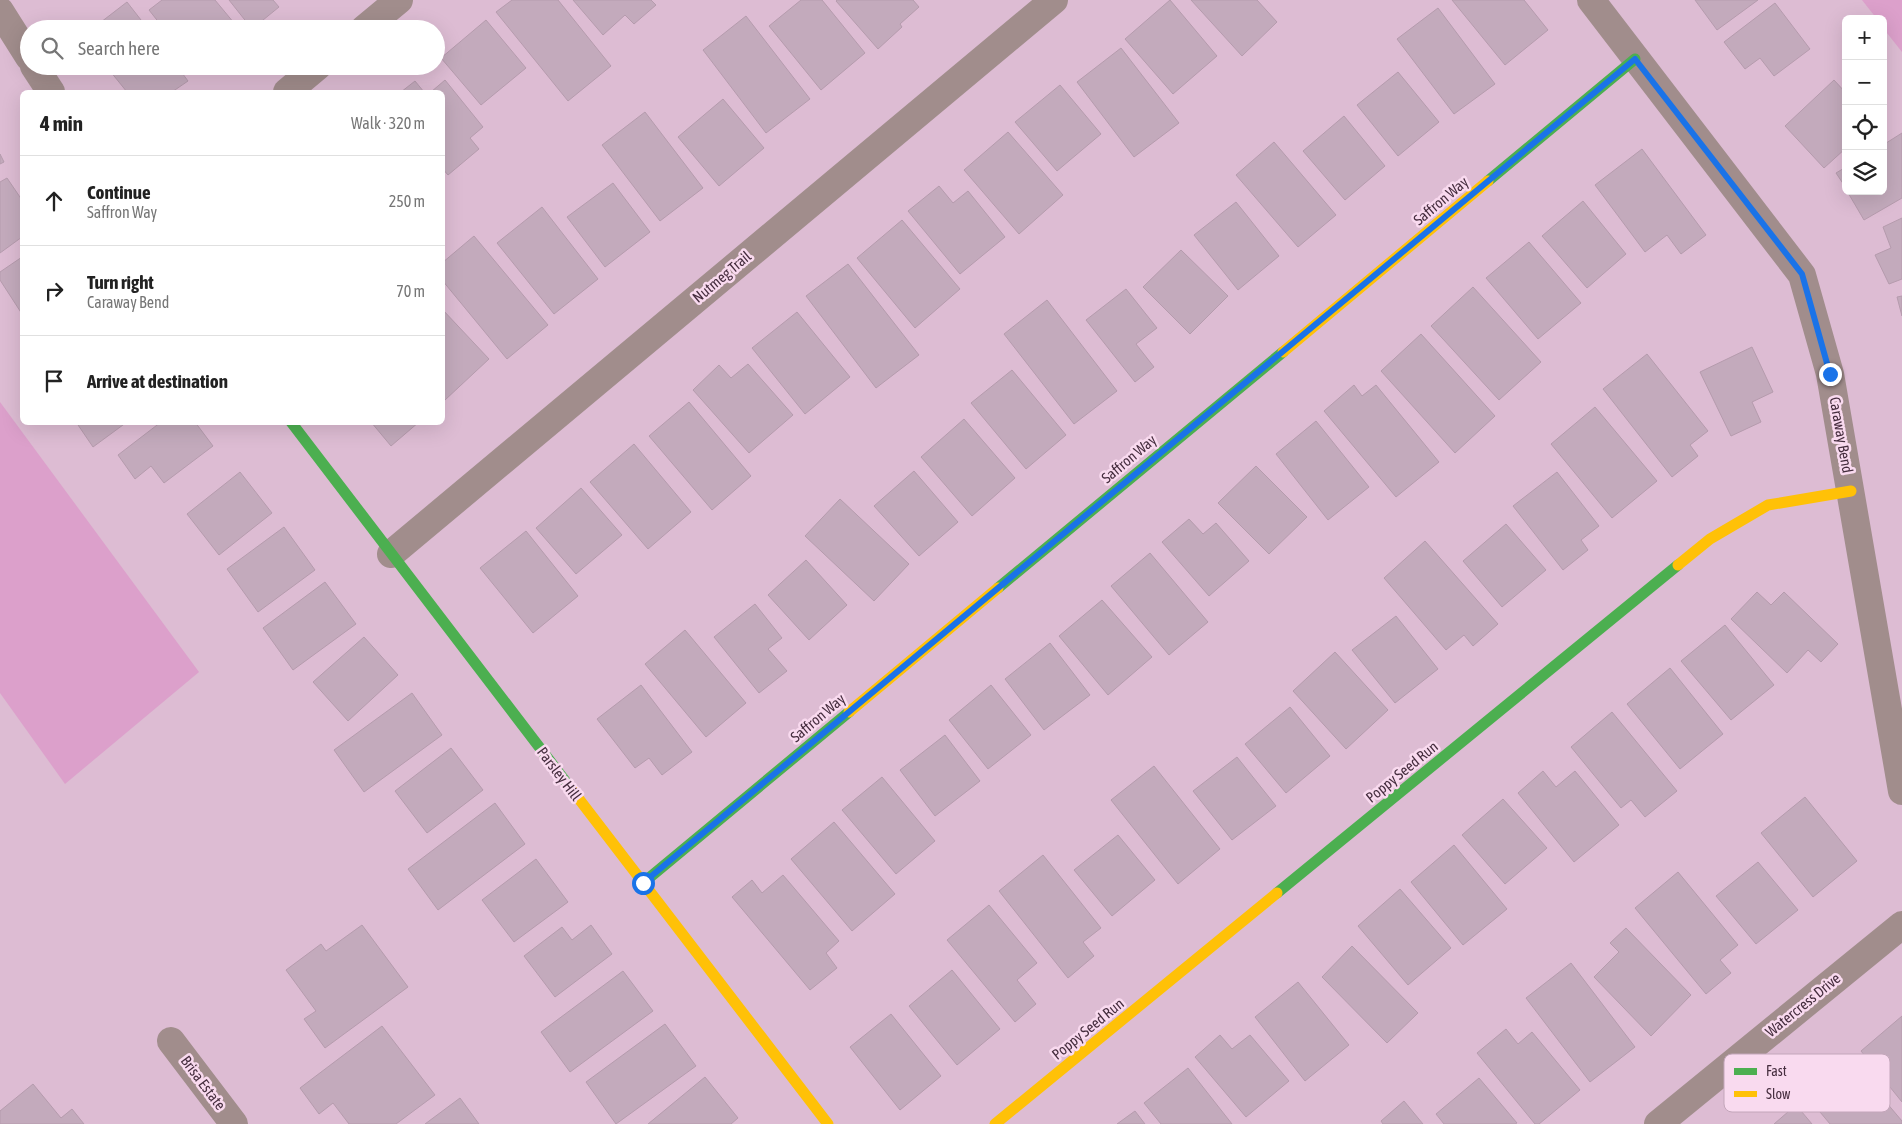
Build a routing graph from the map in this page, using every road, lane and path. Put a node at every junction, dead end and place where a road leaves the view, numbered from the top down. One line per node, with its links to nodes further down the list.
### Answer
1 (399, 0): 5 (street)
2 (1054, 0): 14 (street, Nutmeg Trail)
3 (1591, 0): 7 (street, Caraway Bend)
4 (0, 11): 6 (street)
5 (375, 20)
6 (20, 43)
7 (1635, 59): 13 (street, Caraway Bend); 16 (street, Saffron Way)
8 (40, 75): 10 (street)
9 (307, 75): 11 (street)
10 (50, 90)
11 (288, 90)
12 (294, 425): 14 (street, Parsley Hill)
13 (1851, 491): 15 (street, Caraway Bend); 23 (street, Poppy Seed Run)
14 (391, 554): 16 (street, Parsley Hill)
15 (1902, 791)
16 (643, 883): 22 (street, Parsley Hill)
17 (1902, 925): 19 (street, Watercress Drive)
18 (171, 1041): 21 (street, Brisa Estate)
19 (1744, 1054)
20 (1724, 1070): 24 (street, Watercress Drive)
21 (234, 1124)
22 (828, 1124)
23 (995, 1124)
24 (1658, 1124)

